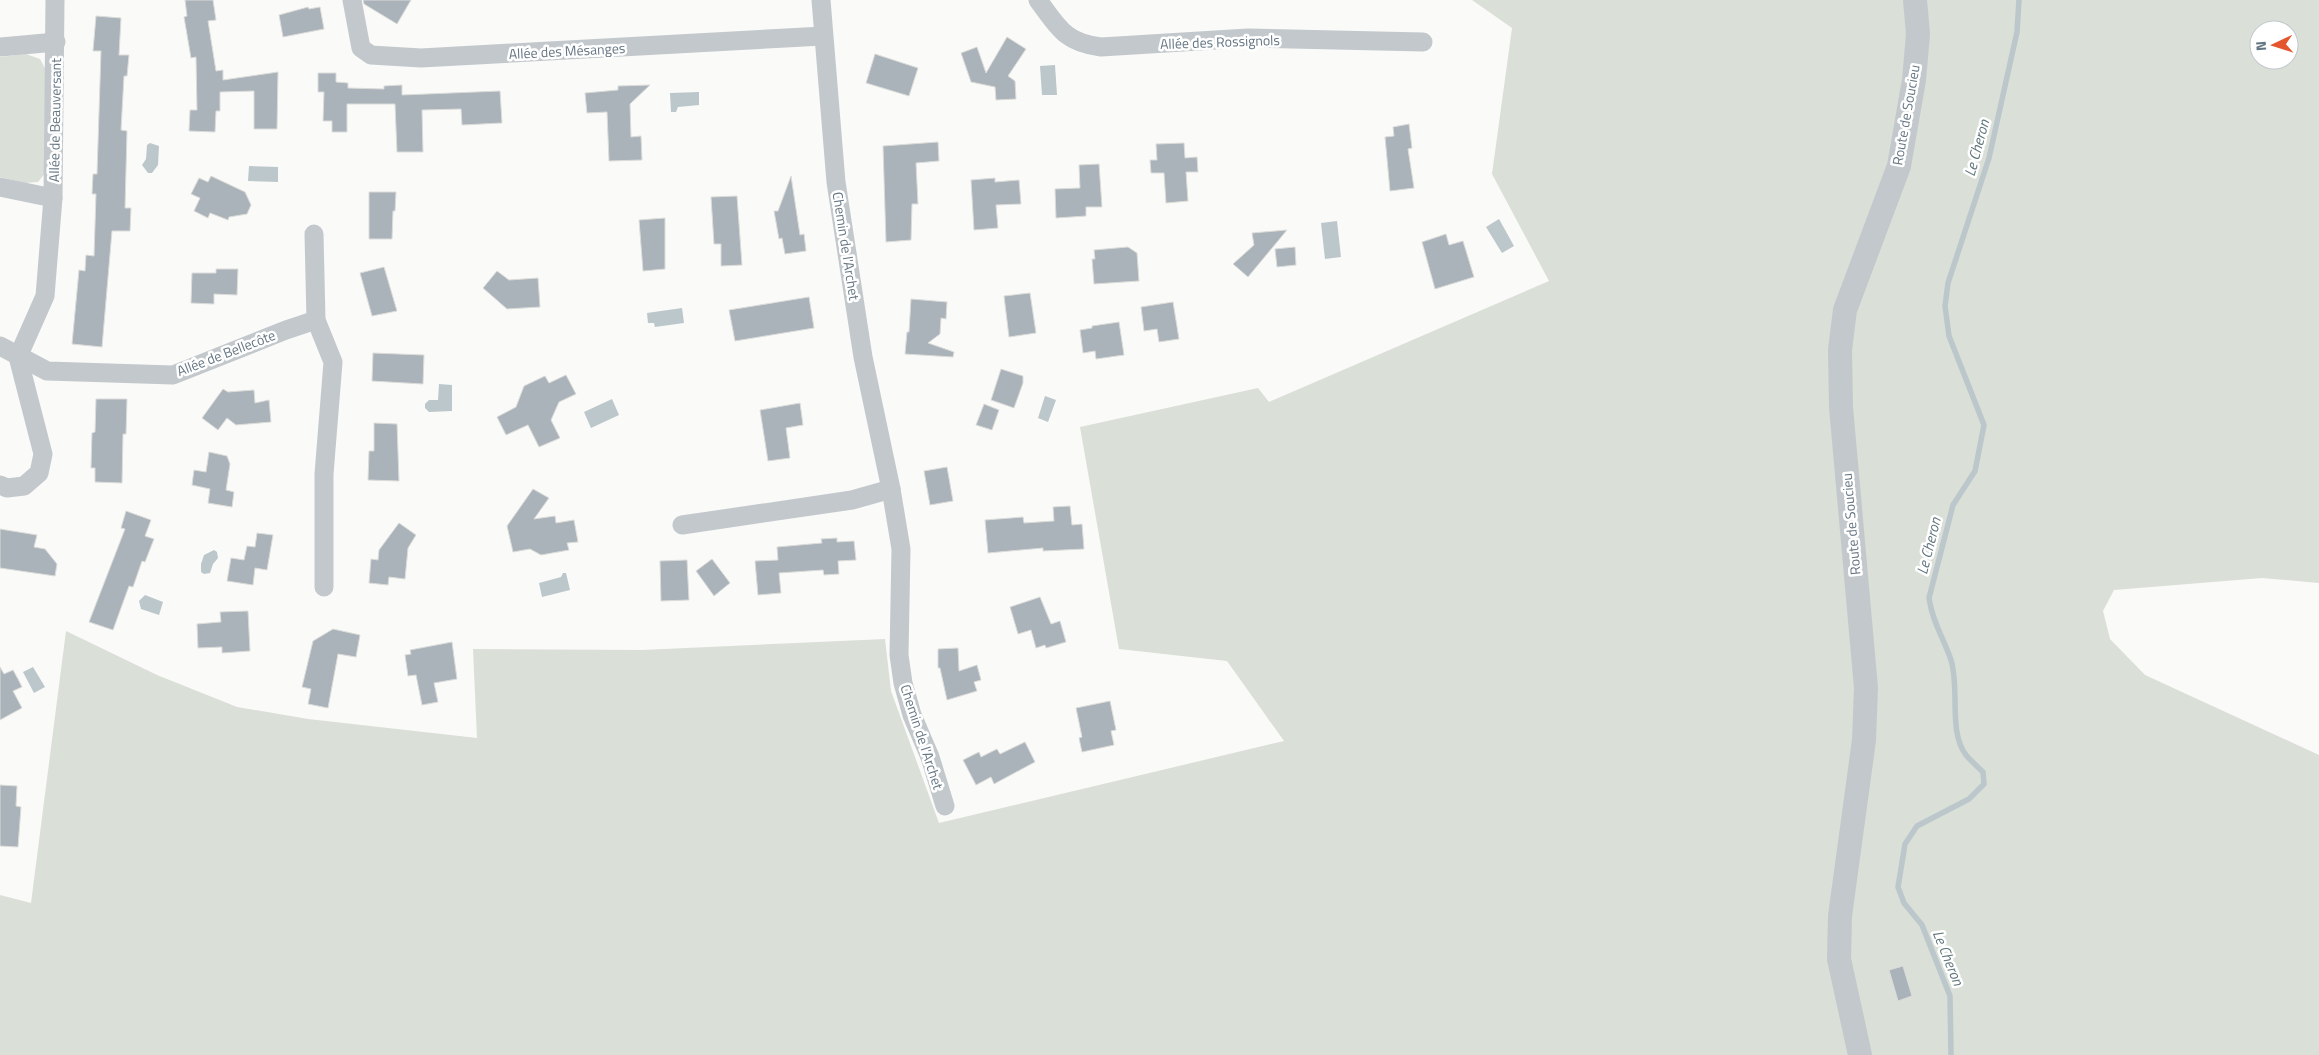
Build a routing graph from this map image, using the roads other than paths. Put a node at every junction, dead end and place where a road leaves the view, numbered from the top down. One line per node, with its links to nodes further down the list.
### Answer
1 (55, 0): 7 (street, Allée de Beauversant)
2 (352, 0): 6 (street, Allée des Mésanges)
3 (822, 0): 6 (street, Chemin de l'Archet)
4 (1038, 0): 8 (street, Allée des Rossignols)
5 (1915, 0): 21 (street, Route de Soucieu)
6 (823, 36): 17 (street, Chemin de l'Archet)
7 (56, 42): 9 (street, Allée de Beauversant); 11 (street, Allée de Beauversant)
8 (1423, 42)
9 (0, 48)
10 (0, 187): 11 (street, Allée de Beauversant)
11 (53, 198): 15 (street, Allée de Beauversant)
12 (314, 234): 13 (street)
13 (316, 320): 15 (street, Allée de Bellecôte); 19 (street)
14 (0, 346): 15 (street)
15 (18, 357): 16 (street)
16 (0, 485)
17 (891, 489): 18 (street); 20 (street, Chemin de l'Archet)
18 (682, 525)
19 (324, 587)
20 (945, 806)
21 (1860, 1055)

